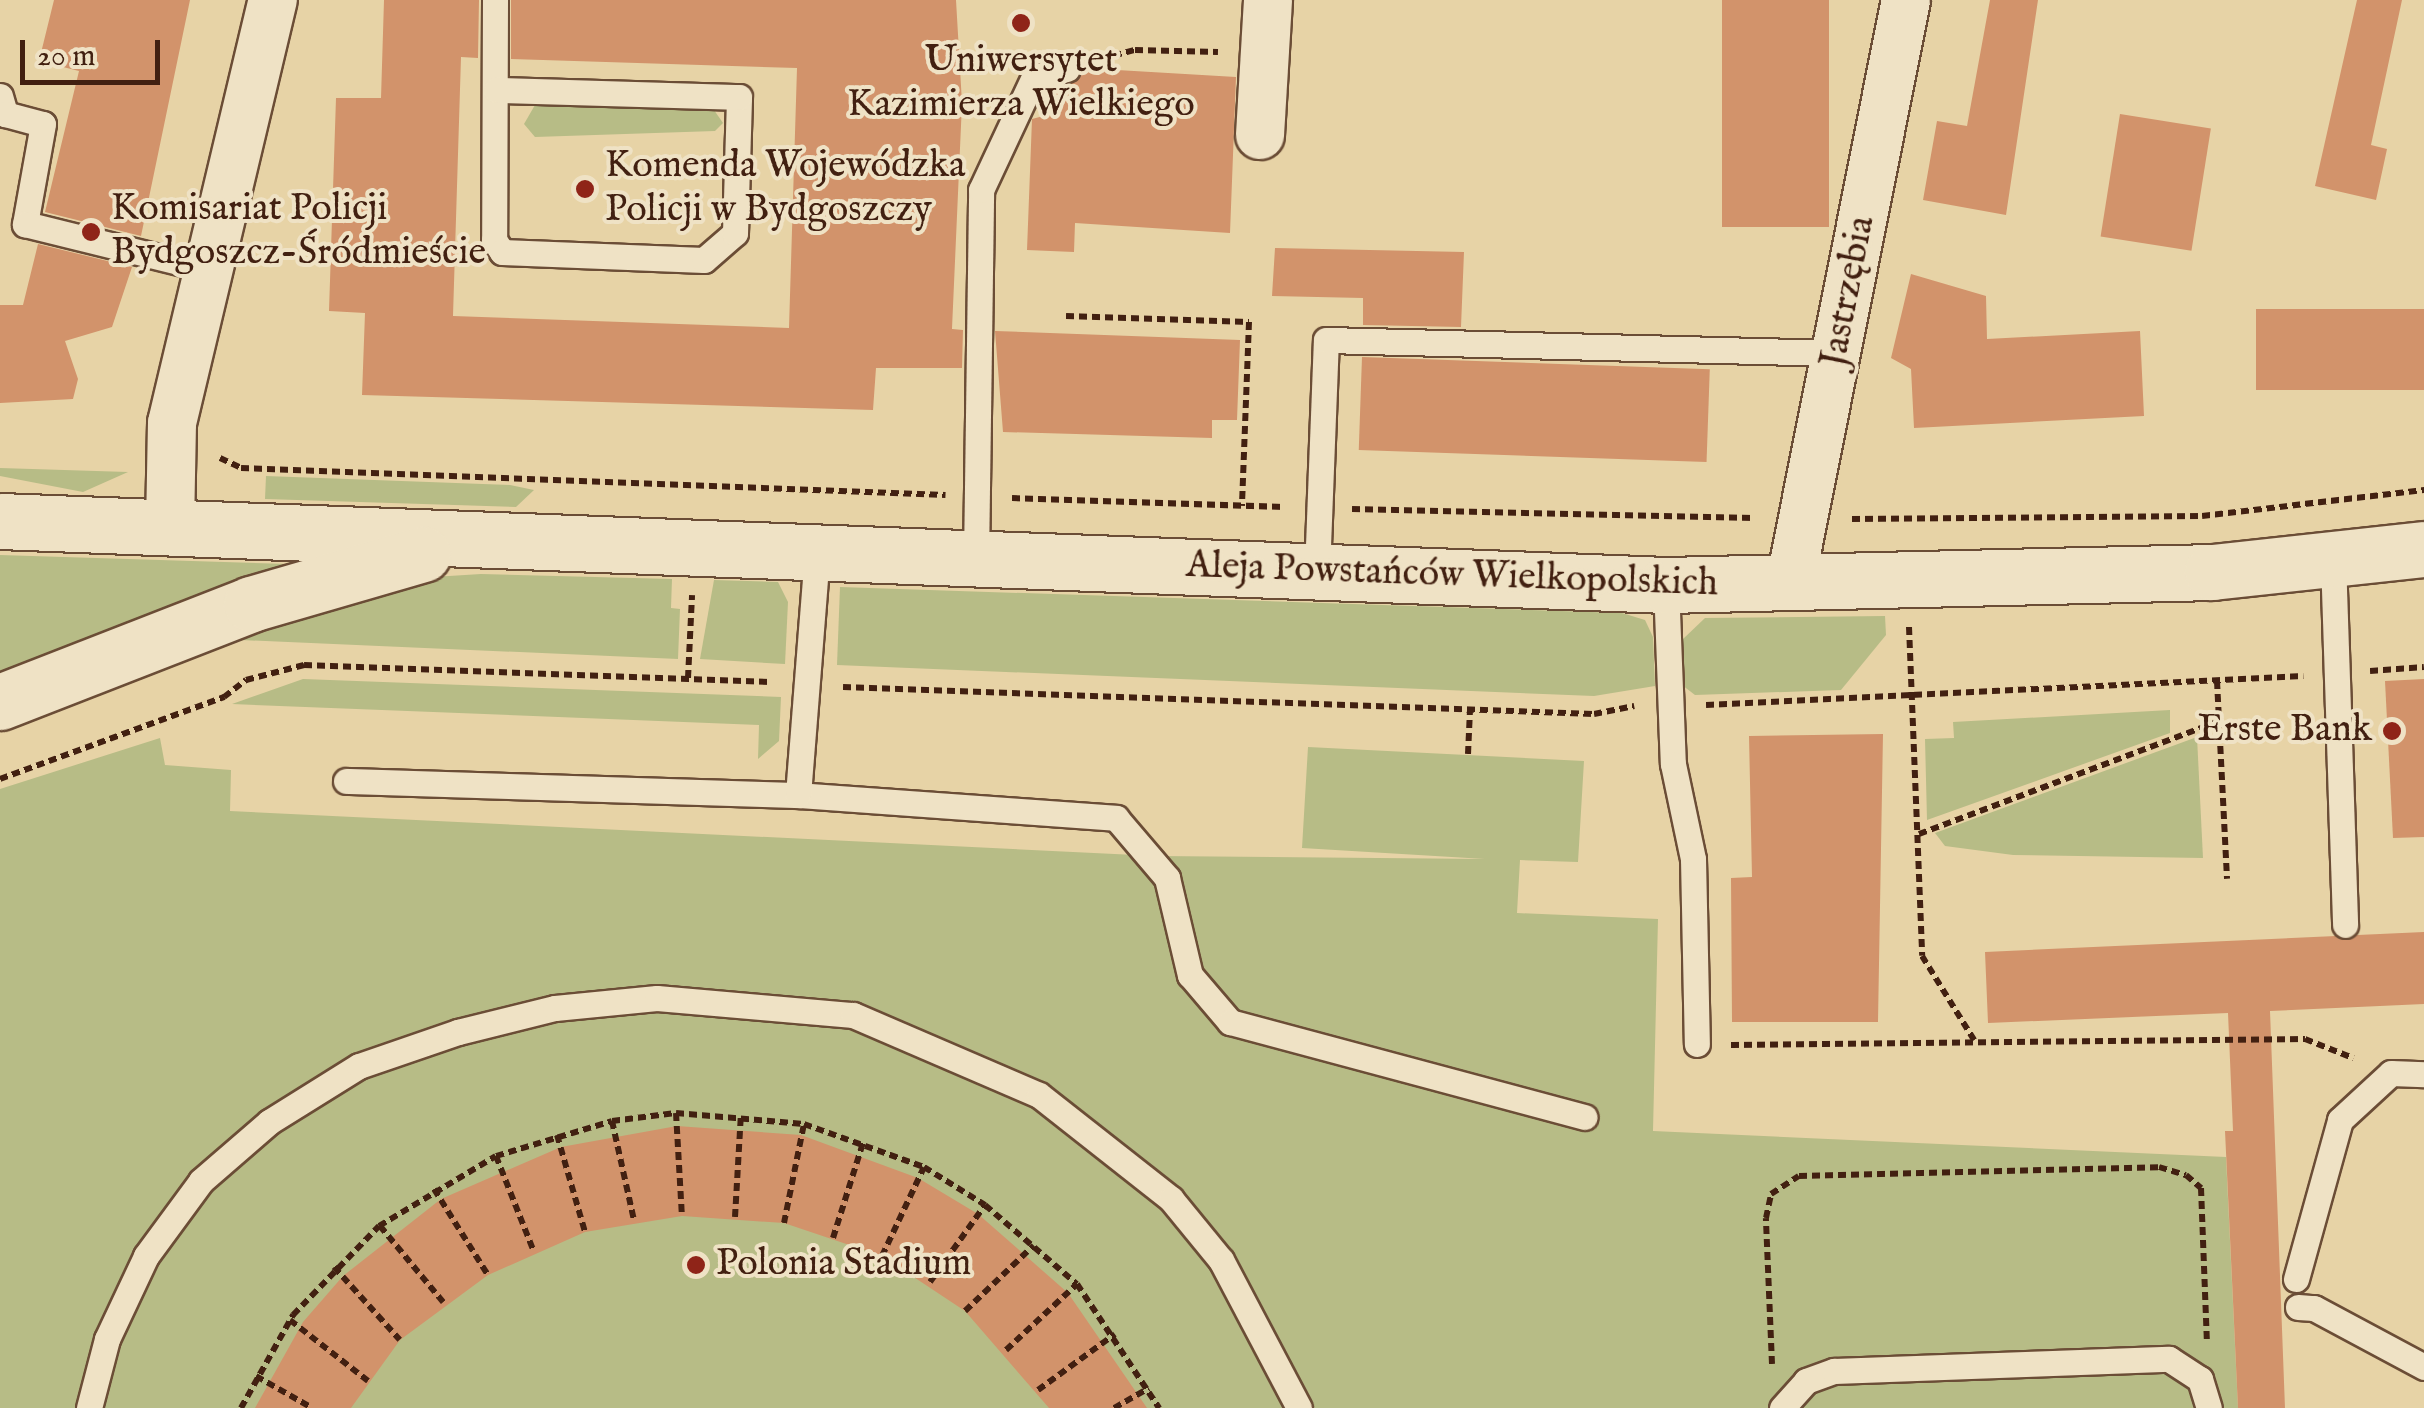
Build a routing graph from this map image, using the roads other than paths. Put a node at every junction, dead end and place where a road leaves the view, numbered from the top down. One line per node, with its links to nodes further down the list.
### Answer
1 (273, 0): 9 (street)
2 (496, 0): 6 (lane)
3 (1268, 0): 8 (street)
4 (1906, 0): 10 (street, Jastrzębia)
5 (1066, 68): 16 (lane)
6 (496, 90): 6 (lane)
7 (0, 96): 9 (lane)
8 (1260, 134)
9 (207, 269): 12 (street)
10 (1837, 353): 18 (lane); 19 (street, Jastrzębia)
11 (0, 522): 12 (street, Aleja Powstańców Wielkopolskich)
12 (170, 527): 13 (street, Aleja Powstańców Wielkopolskich)
13 (479, 540): 15 (street, Aleja Powstańców Wielkopolskich); 21 (street, Aleja Powstańców Wielkopolskich)
14 (2424, 549): 17 (street, Aleja Powstańców Wielkopolskich)
15 (816, 556): 16 (street, Aleja Powstańców Wielkopolskich); 23 (lane)
16 (976, 559): 18 (street, Aleja Powstańców Wielkopolskich)
17 (2333, 559): 19 (street, Aleja Powstańców Wielkopolskich); 24 (lane)
18 (1317, 572): 20 (street, Aleja Powstańców Wielkopolskich)
19 (1790, 584): 20 (street, Aleja Powstańców Wielkopolskich)
20 (1666, 585): 25 (lane)
21 (0, 702)
22 (346, 781): 23 (lane)
23 (798, 795): 27 (lane)
24 (2345, 925)
25 (1697, 1044)
26 (2424, 1074): 28 (lane)
27 (1584, 1117)
28 (2296, 1279)
29 (2298, 1308): 30 (lane)
30 (2424, 1367)
31 (2209, 1405): 34 (lane)
32 (89, 1408): 33 (lane)
33 (1299, 1408)
34 (1782, 1408)

